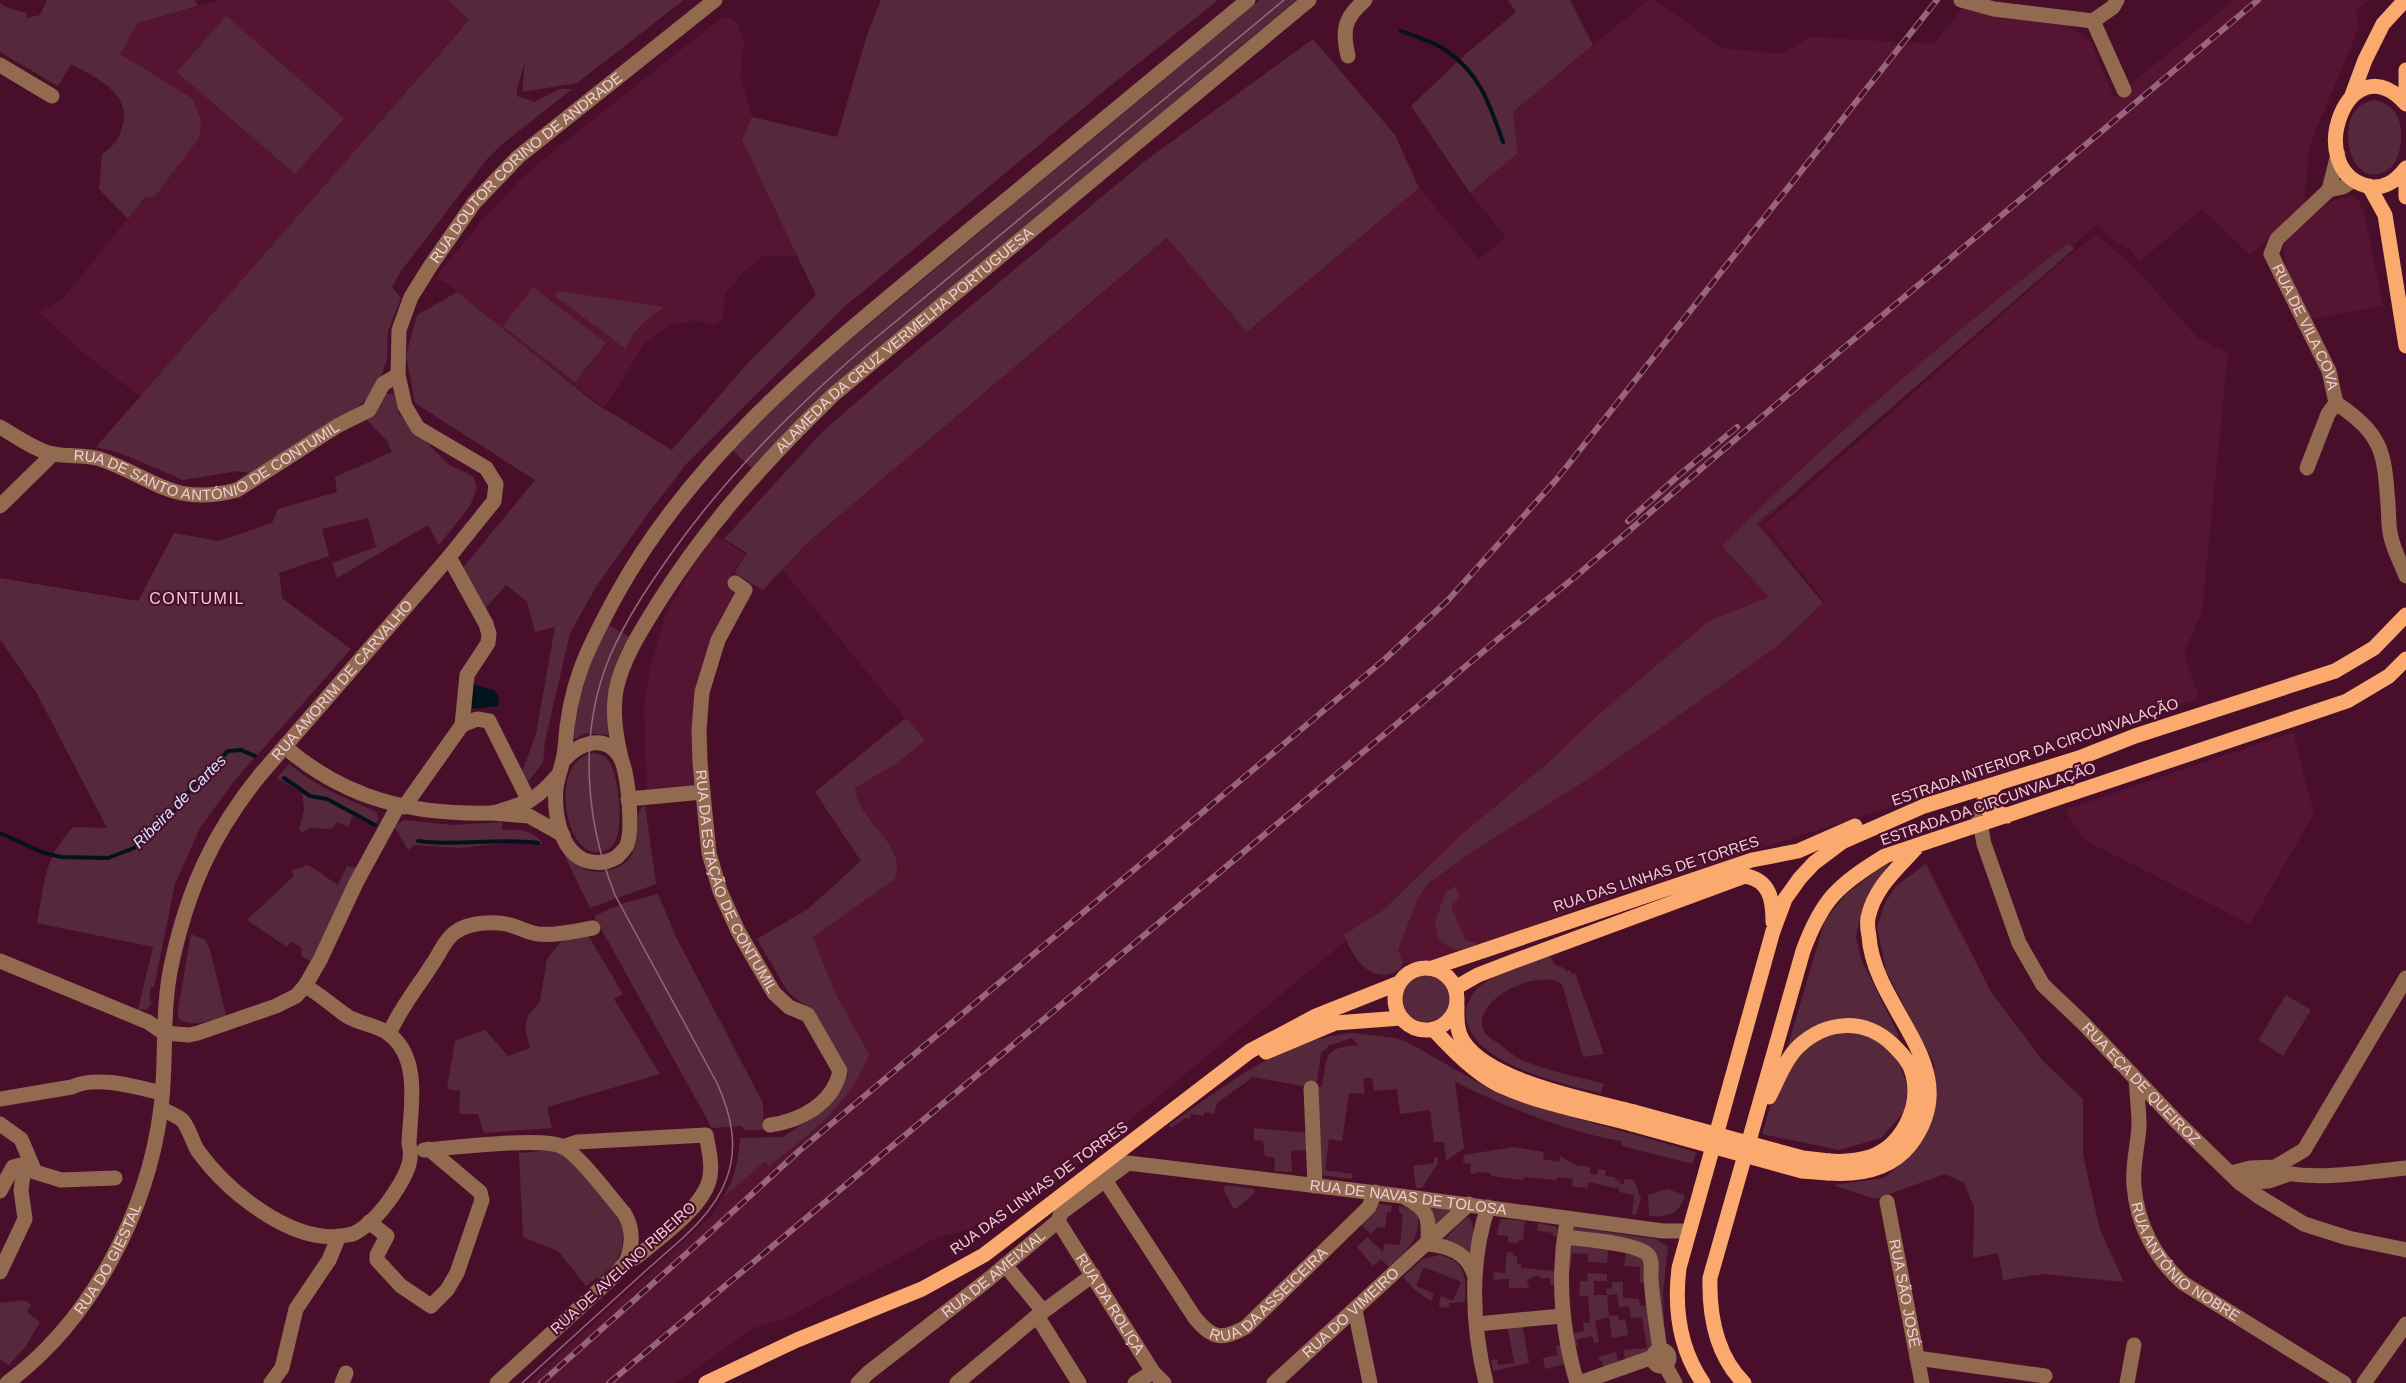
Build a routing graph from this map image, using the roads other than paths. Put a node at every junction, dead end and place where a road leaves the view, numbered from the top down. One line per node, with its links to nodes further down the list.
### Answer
1 (715, 0): 25 (street, RUA DOUTOR CORINO DE ANDRADE)
2 (1248, 0): 39 (street)
3 (1309, 0): 38 (street, ALAMEDA DA CRUZ VERMELHA PORTUGUESA)
4 (1365, 0): 9 (street)
5 (1961, 0): 8 (street)
6 (2117, 0): 8 (street)
7 (2405, 0): 14 (main road)
8 (2092, 21): 12 (street)
9 (1348, 56)
10 (0, 65): 15 (street)
11 (2406, 70): 13 (main road)
12 (2124, 90)
13 (2406, 93)
14 (2352, 95): 16 (main road); 17 (main road)
15 (52, 96)
16 (2406, 104)
17 (2338, 154): 20 (main road); 22 (street)
18 (2406, 168): 21 (main road)
19 (2406, 176): 23 (main road)
20 (2354, 180): 21 (main road); 22 (street, RUA DE VILA COVA)
21 (2369, 186): 24 (main road)
22 (2329, 190): 26 (street, RUA DE VILA COVA)
23 (2406, 197)
24 (2406, 346)
25 (398, 375): 28 (street, RUA DE SANTO ANTÓNIO DE CONTUMIL); 31 (street, RUA AMORIM DE CARVALHO)
26 (2336, 403): 29 (street); 32 (street, RUA DE VILA COVA)
27 (0, 427): 28 (street, RUA DE SANTO ANTÓNIO DE CONTUMIL)
28 (53, 454): 30 (street)
29 (2307, 468)
30 (0, 506)
31 (449, 557): 36 (street); 37 (street, RUA AMORIM DE CARVALHO)
32 (2406, 576)
33 (735, 583): 42 (street, RUA DA ESTAÇÃO DE CONTUMIL)
34 (2406, 615): 41 (main road, ESTRADA INTERIOR DA CIRCUNVALAÇÃO)
35 (2406, 659): 49 (main road, ESTRADA DA CIRCUNVALAÇÃO)
36 (462, 725): 45 (street); 47 (street)
37 (285, 747): 47 (street); 66 (street, RUA AMORIM DE CARVALHO)
38 (621, 758): 39 (street); 44 (street)
39 (564, 759): 40 (street)
40 (558, 775): 45 (street); 52 (street)
41 (1999, 783): 43 (main road); 46 (main road, ESTRADA INTERIOR DA CIRCUNVALAÇÃO)
42 (703, 792): 44 (street); 75 (street, RUA DA ESTAÇÃO DE CONTUMIL)
43 (1985, 796): 49 (main road); 50 (street)
44 (628, 799): 52 (street)
45 (529, 801): 48 (street)
46 (1924, 806): 56 (main road, ESTRADA INTERIOR DA CIRCUNVALAÇÃO); 58 (main road, RUA DAS LINHAS DE TORRES)
47 (401, 807): 48 (street); 61 (street)
48 (493, 813): 52 (street)
49 (2007, 816): 50 (main road, ESTRADA DA CIRCUNVALAÇÃO)
50 (1980, 825): 51 (main road, ESTRADA DA CIRCUNVALAÇÃO); 53 (street, RUA EÇA DE QUEIROZ)
51 (1960, 831): 53 (street); 54 (main road, ESTRADA DA CIRCUNVALAÇÃO)
52 (563, 836)
53 (1984, 844): 69 (street, RUA EÇA DE QUEIROZ)
54 (1919, 845): 76 (main road, ESTRADA DA CIRCUNVALAÇÃO); 83 (main road)
55 (593, 928): 67 (street)
56 (1773, 931): 62 (main road, RUA DAS LINHAS DE TORRES); 101 (main road, ESTRADA INTERIOR DA CIRCUNVALAÇÃO)
57 (0, 962): 66 (street)
58 (1432, 968): 60 (main road); 62 (main road)
59 (2406, 978): 80 (street)
60 (1399, 983): 64 (main road); 68 (main road, RUA DAS LINHAS DE TORRES)
61 (305, 986): 66 (street); 67 (street)
62 (1455, 988): 63 (main road)
63 (1457, 1005): 65 (main road); 73 (main road)
64 (1401, 1018): 65 (main road); 68 (main road, RUA DAS LINHAS DE TORRES)
65 (1433, 1029): 73 (main road)
66 (164, 1033): 72 (street, RUA AMORIM DE CARVALHO)
67 (389, 1034): 79 (street)
68 (1219, 1077): 124 (main road, RUA DAS LINHAS DE TORRES)
69 (2136, 1079): 89 (street, RUA EÇA DE QUEIROZ); 139 (street, RUA ANTÓNIO NOBRE)
70 (1311, 1088): 91 (street)
71 (0, 1099): 72 (street)
72 (161, 1100): 102 (street); 122 (street, RUA DO GIESTAL)
73 (1633, 1118): 83 (main road, bridge)
74 (0, 1124): 82 (street)
75 (770, 1125)
76 (1752, 1132): 83 (main road); 136 (main road, ESTRADA DA CIRCUNVALAÇÃO)
77 (562, 1147): 78 (street); 106 (street); 106 (street, RUA DE AVELINO RIBEIRO)
78 (429, 1149): 79 (street); 100 (street)
79 (411, 1151): 100 (street)
80 (2303, 1155): 84 (street); 86 (street); 87 (street)
81 (1128, 1163): 90 (street, RUA DE AMEIXIAL); 91 (street, RUA DE NAVAS DE TOLOSA)
82 (28, 1166): 88 (street); 92 (street); 108 (street)
83 (1828, 1167)
84 (2264, 1168): 86 (street); 89 (street)
85 (2406, 1168): 87 (street)
86 (2288, 1175): 87 (street); 89 (street)
87 (2318, 1177)
88 (115, 1178)
89 (2236, 1178): 105 (street, RUA EÇA DE QUEIROZ)
90 (1105, 1180): 93 (street, RUA DA ASSEICEIRA); 99 (street, RUA DE AMEIXIAL)
91 (1316, 1186): 93 (street, RUA DE NAVAS DE TOLOSA)
92 (0, 1191)
93 (1375, 1192): 94 (street, RUA DE NAVAS DE TOLOSA)
94 (1401, 1196): 96 (street, RUA DE NAVAS DE TOLOSA); 104 (street)
95 (1887, 1202): 117 (street, RUA SÃO JOSÉ)
96 (1469, 1204): 97 (street, RUA DE NAVAS DE TOLOSA); 104 (street, RUA DO VIMEIRO)
97 (1488, 1207): 98 (street, RUA DE NAVAS DE TOLOSA); 109 (street)
98 (1568, 1218): 101 (street, RUA DE NAVAS DE TOLOSA); 103 (street)
99 (1058, 1221): 107 (street, RUA DE AMEIXIAL); 110 (street, RUA DA ROLIÇA)
100 (369, 1222): 102 (street)
101 (1688, 1232): 135 (main road, ESTRADA INTERIOR DA CIRCUNVALAÇÃO)
102 (339, 1236): 121 (street)
103 (1565, 1237): 113 (street); 118 (street)
104 (1428, 1244): 109 (street); 111 (street, RUA DO VIMEIRO)
105 (2406, 1250)
106 (626, 1262): 123 (street, RUA DE AVELINO RIBEIRO)
107 (1005, 1265): 112 (street); 125 (street, RUA DE AMEIXIAL)
108 (0, 1272)
109 (1474, 1274): 114 (street)
110 (1093, 1275): 112 (street); 120 (street, RUA DA ROLIÇA)
111 (1355, 1310): 129 (street, RUA DO VIMEIRO); 130 (street)
112 (1040, 1313): 126 (street); 127 (street)
113 (1562, 1316): 114 (street); 132 (street)
114 (1477, 1324): 131 (street)
115 (2406, 1324): 140 (street)
116 (2134, 1345): 138 (street)
117 (1917, 1358): 119 (street); 137 (street, RUA SÃO JOSÉ)
118 (1658, 1359): 132 (street); 133 (street); 134 (street)
119 (2045, 1376)
120 (1159, 1378): 128 (street)
121 (275, 1382)
122 (7, 1383)
123 (497, 1383)
124 (706, 1383)
125 (858, 1383)
126 (957, 1383)
127 (1079, 1383)
128 (1135, 1383)
129 (1274, 1383)
130 (1371, 1383)
131 (1486, 1383)
132 (1578, 1383)
133 (1597, 1383)
134 (1675, 1383)
135 (1703, 1383)
136 (1744, 1383)
137 (1922, 1383)
138 (2127, 1383)
139 (2343, 1383)
140 (2364, 1383)

